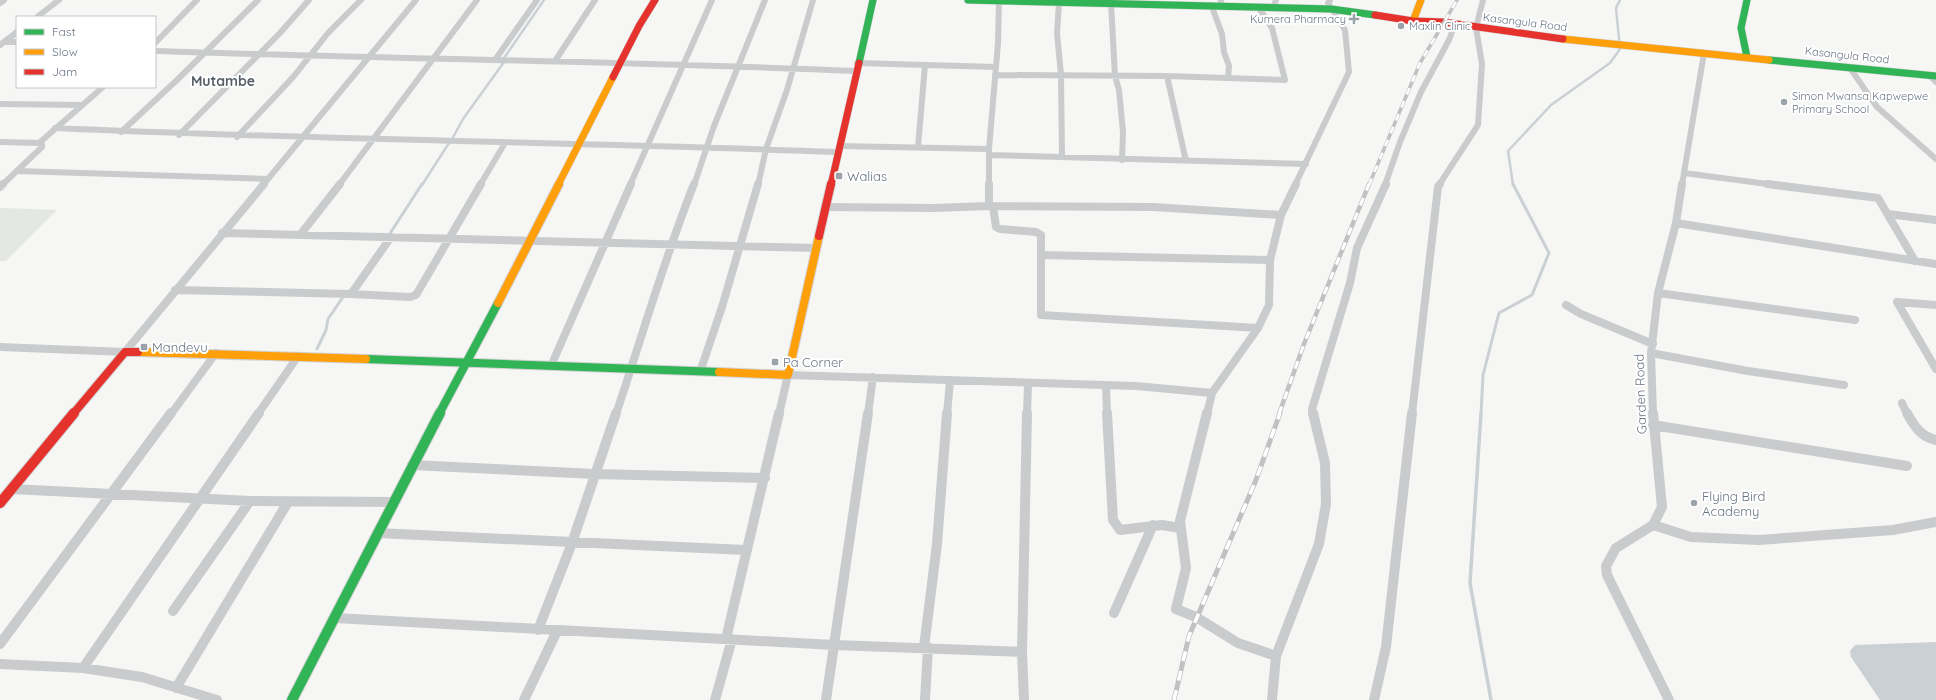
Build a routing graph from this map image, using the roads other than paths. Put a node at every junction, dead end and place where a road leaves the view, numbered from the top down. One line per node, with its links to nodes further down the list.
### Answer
1 (4, 0): 22 (street)
2 (59, 0): 29 (street)
3 (197, 0): 35 (street)
4 (258, 0): 38 (street)
5 (309, 0): 40 (street)
6 (361, 0): 41 (street)
7 (416, 0): 43 (street)
8 (477, 0): 44 (street)
9 (537, 0): 45 (street)
10 (595, 0): 46 (street)
11 (655, 0): 47 (street)
12 (712, 0): 48 (street)
13 (765, 0): 50 (street)
14 (813, 0): 53 (street)
15 (872, 0): 51 (street)
16 (968, 0): 20 (street, Kasangula Road)
17 (1421, 0): 30 (street)
18 (1483, 0): 32 (street)
19 (1747, 0): 42 (street)
20 (999, 1): 23 (street, Kasangula Road); 52 (street)
21 (1094, 1): 23 (street, Kasangula Road); 24 (street, Kasangula Road)
22 (0, 3)
23 (1059, 3): 56 (street)
24 (1111, 4): 26 (street, Kasangula Road); 57 (street)
25 (1275, 4): 27 (street, Kasangula Road); 28 (street, Kasangula Road)
26 (1218, 5): 28 (street, Kasangula Road); 59 (street)
27 (1331, 5): 30 (street, Kasangula Road); 84 (street)
28 (1259, 8): 59 (street)
29 (38, 16)
30 (1413, 21): 31 (street, Kasangula Road)
31 (1455, 24): 32 (street, Kasangula Road); 163 (street)
32 (1476, 28): 39 (street, Kasangula Road); 175 (street)
33 (16, 33): 36 (street)
34 (16, 42): 36 (street)
35 (156, 42)
36 (2, 43)
37 (156, 51): 38 (street)
38 (203, 53): 40 (street); 65 (street)
39 (1704, 53): 42 (street, Kasangula Road); 86 (street, Garden Road)
40 (258, 55): 41 (street); 66 (street)
41 (310, 56): 43 (street); 67 (street)
42 (1747, 57): 54 (street, Kasangula Road)
43 (369, 58): 44 (street); 68 (street)
44 (434, 58): 45 (street); 69 (street)
45 (495, 60): 46 (street)
46 (555, 61): 47 (street)
47 (622, 63): 48 (street); 73 (street)
48 (684, 64): 50 (street); 74 (street)
49 (925, 65): 51 (street); 52 (street); 76 (street)
50 (739, 66): 53 (street); 75 (street)
51 (856, 67): 53 (street); 78 (street)
52 (996, 67): 55 (street)
53 (793, 68): 77 (street)
54 (1850, 68): 60 (street, Kasangula Road); 81 (street)
55 (995, 75): 56 (street); 79 (street)
56 (1061, 75): 57 (street); 80 (street)
57 (1115, 76): 58 (street); 82 (street)
58 (1167, 76): 59 (street); 83 (street)
59 (1228, 78)
60 (1934, 78)
61 (103, 88): 63 (street)
62 (0, 104): 63 (street)
63 (82, 105): 64 (street)
64 (55, 128): 65 (street); 71 (street)
65 (121, 132): 66 (street)
66 (179, 135): 67 (street)
67 (237, 137): 68 (street)
68 (303, 138): 69 (street); 87 (street)
69 (375, 139): 72 (street); 96 (street)
70 (0, 142): 71 (street)
71 (38, 143): 85 (street)
72 (505, 143): 73 (street); 98 (street)
73 (578, 145): 74 (street); 99 (street)
74 (646, 146): 75 (street); 100 (street)
75 (707, 147): 77 (street); 101 (street)
76 (918, 147): 78 (street); 79 (street)
77 (766, 149): 78 (street); 102 (street)
78 (838, 149): 90 (street)
79 (989, 152): 80 (street); 89 (street)
80 (1062, 157): 82 (street)
81 (1936, 159)
82 (1122, 160): 83 (street)
83 (1186, 161): 84 (street)
84 (1306, 164): 92 (street)
85 (18, 171): 87 (street); 88 (street)
86 (1684, 173): 91 (street); 94 (street, Garden Road)
87 (268, 179): 95 (street)
88 (0, 187)
89 (991, 206): 90 (street); 92 (street); 104 (street)
90 (825, 207): 103 (street)
91 (1888, 214): 93 (street); 106 (street)
92 (1281, 215): 105 (street)
93 (1936, 220)
94 (1676, 223): 106 (street); 109 (street, Garden Road)
95 (222, 233): 96 (street); 108 (street)
96 (300, 235): 97 (street)
97 (390, 237): 98 (street); 110 (street)
98 (448, 238): 99 (street); 110 (street)
99 (529, 241): 100 (street); 120 (street)
100 (605, 243): 101 (street); 121 (street)
101 (670, 245): 102 (street); 123 (street)
102 (739, 247): 103 (street); 124 (street)
103 (816, 248): 125 (street)
104 (1042, 255): 105 (street); 114 (street)
105 (1270, 260): 114 (street)
106 (1915, 260): 107 (street)
107 (1936, 264)
108 (175, 290): 110 (street); 117 (street)
109 (1658, 293): 113 (street); 116 (street, Garden Road)
110 (351, 294)
111 (1566, 305): 116 (street)
112 (1936, 305): 122 (street)
113 (1855, 320)
114 (1258, 328): 131 (street)
115 (0, 347): 117 (street)
116 (1652, 348): 129 (street); 133 (street, Garden Road)
117 (125, 352): 118 (street); 139 (street)
118 (216, 353): 119 (street); 140 (street)
119 (298, 356): 120 (street); 141 (street)
120 (468, 362): 121 (street); 135 (street)
121 (551, 366): 123 (street)
122 (1936, 368)
123 (631, 369): 124 (street); 137 (street)
124 (700, 372): 125 (street)
125 (788, 375): 126 (street); 138 (street)
126 (873, 377): 127 (street); 160 (street)
127 (950, 381): 128 (street); 161 (street)
128 (1028, 384): 130 (street); 162 (street)
129 (1844, 385)
130 (1106, 387): 131 (street); 147 (street)
131 (1212, 393): 149 (street)
132 (1902, 403): 134 (street)
133 (1653, 424): 136 (street); 148 (street, Garden Road)
134 (1936, 440)
135 (412, 466): 137 (street); 144 (street)
136 (1907, 466)
137 (595, 474): 138 (street); 151 (street)
138 (764, 478): 152 (street)
139 (12, 489): 140 (street); 145 (street)
140 (111, 493): 141 (street); 159 (street)
141 (200, 497): 142 (street); 165 (street)
142 (250, 501): 143 (street); 153 (street)
143 (288, 502): 144 (street); 166 (street)
144 (393, 502): 150 (street)
145 (0, 503)
146 (1936, 522): 148 (street)
147 (1153, 525): 149 (street); 154 (street)
148 (1653, 525): 176 (street)
149 (1180, 528): 163 (street)
150 (377, 533): 151 (street); 155 (street)
151 (572, 543): 152 (street); 156 (street)
152 (745, 550): 158 (street)
153 (173, 611)
154 (1114, 613)
155 (335, 618): 156 (street); 168 (street)
156 (538, 630): 157 (street)
157 (556, 631): 158 (street); 169 (street)
158 (729, 639): 160 (street); 170 (street)
159 (0, 644)
160 (834, 645): 161 (street); 171 (street)
161 (926, 647): 162 (street); 172 (street)
162 (1022, 652): 173 (street)
163 (1276, 656): 174 (street)
164 (0, 664): 165 (street)
165 (83, 668): 166 (street)
166 (176, 688): 167 (street)
167 (217, 700)
168 (292, 700)
169 (524, 700)
170 (715, 700)
171 (826, 700)
172 (925, 700)
173 (1024, 700)
174 (1272, 700)
175 (1374, 700)
176 (1669, 700)

